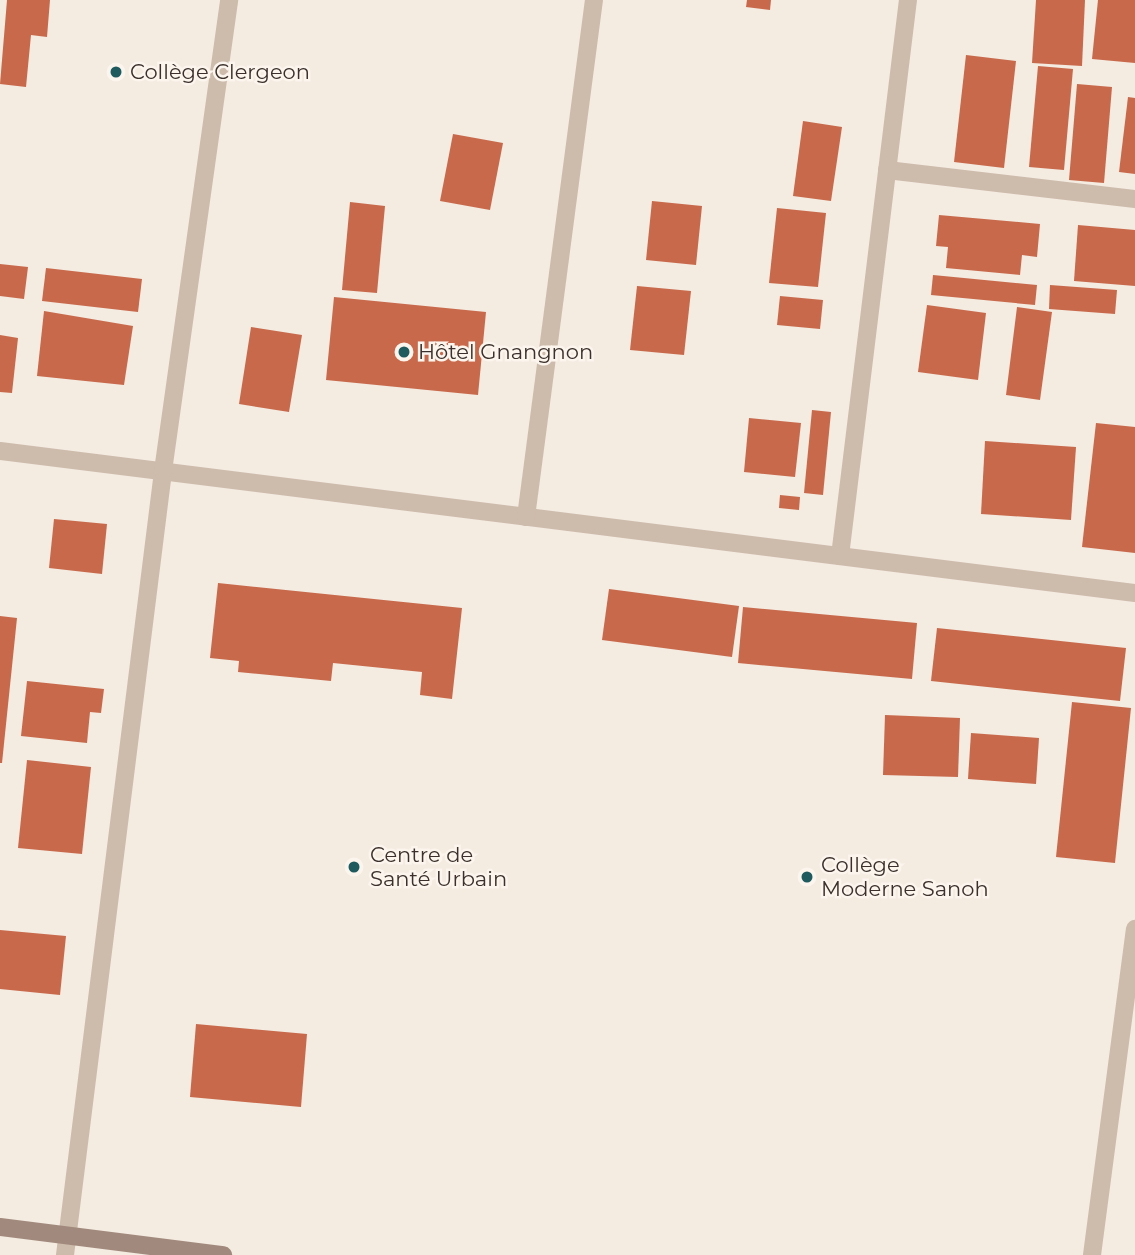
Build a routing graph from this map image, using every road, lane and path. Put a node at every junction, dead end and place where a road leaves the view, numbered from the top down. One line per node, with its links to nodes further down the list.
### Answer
1 (229, 0): 7 (street)
2 (594, 0): 8 (street)
3 (908, 0): 4 (street)
4 (887, 170): 5 (street); 9 (street)
5 (1135, 200)
6 (0, 451): 7 (street)
7 (163, 471): 8 (street); 13 (street)
8 (526, 517): 9 (street)
9 (840, 556): 10 (street)
10 (1135, 593)
11 (1135, 929): 16 (street)
12 (0, 1227): 13 (street)
13 (68, 1235): 14 (street); 15 (street)
14 (65, 1255)
15 (223, 1255)
16 (1092, 1255)

